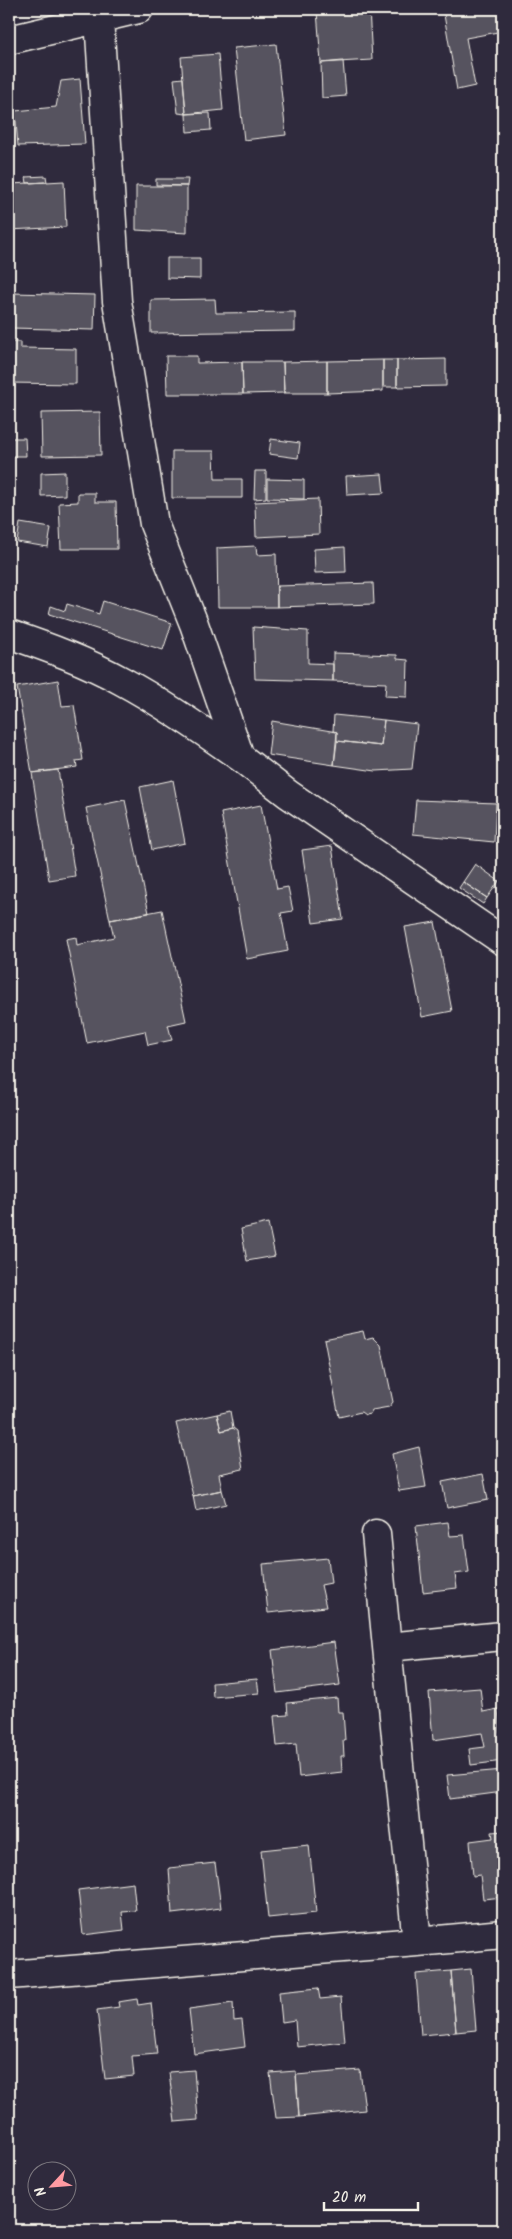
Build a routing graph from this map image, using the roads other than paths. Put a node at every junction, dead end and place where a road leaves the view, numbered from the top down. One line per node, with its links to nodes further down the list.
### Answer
1 (138, 9): 2 (street)
2 (98, 18): 3 (street); 5 (street)
3 (9, 40)
4 (9, 634): 5 (street)
5 (240, 757): 6 (street)
6 (503, 941)
7 (376, 1534): 9 (street)
8 (503, 1636): 9 (street)
9 (387, 1647): 11 (street)
10 (503, 1934): 11 (street)
11 (417, 1942): 12 (street)
12 (9, 1975)

